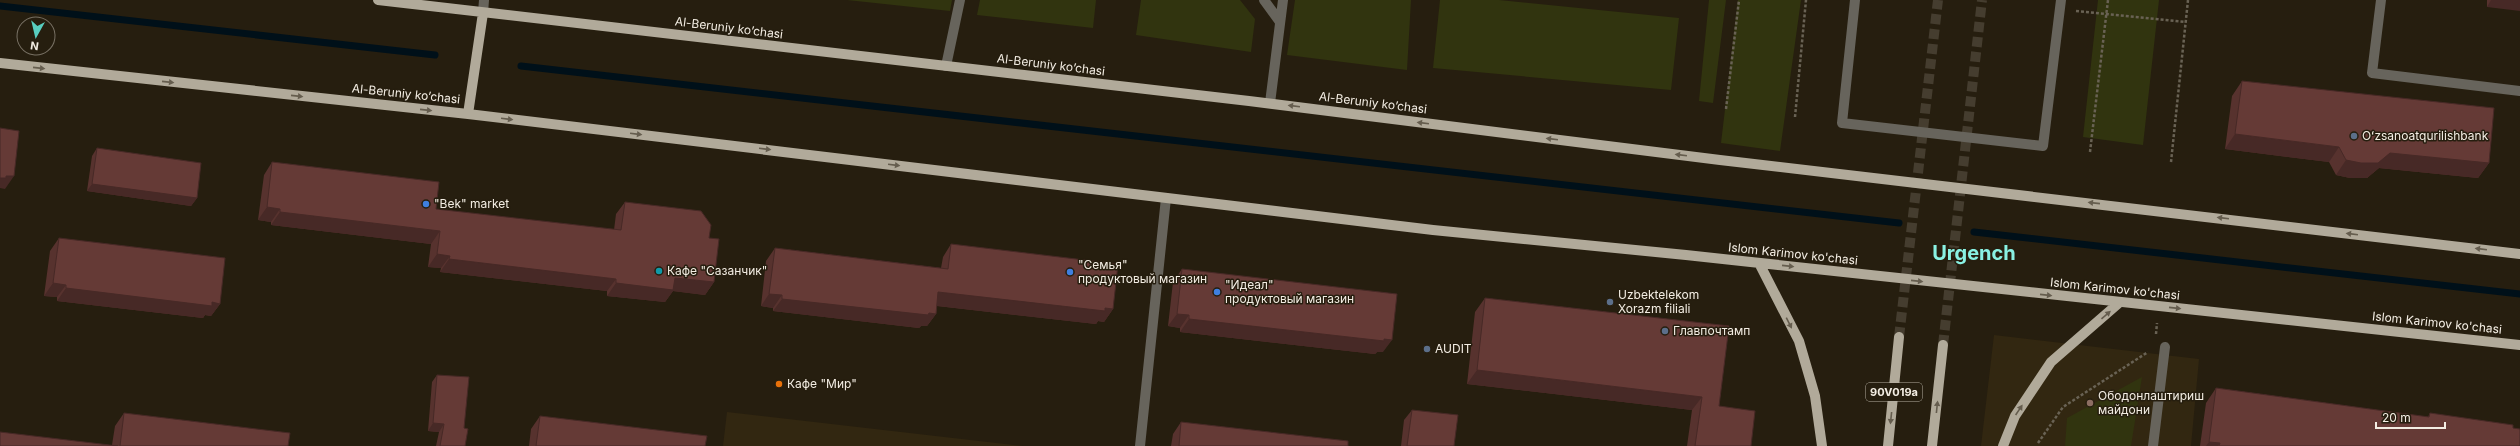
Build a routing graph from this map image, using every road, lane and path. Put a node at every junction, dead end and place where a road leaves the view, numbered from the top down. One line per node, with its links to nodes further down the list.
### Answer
1 (378, 0): 13 (main road, Al-Beruniy ko’chasi)
2 (484, 0): 13 (street)
3 (960, 0): 18 (street)
4 (1264, 0): 15 (street)
5 (1283, 0): 15 (street)
6 (1739, 0): 21 (path)
7 (1806, 0): 23 (path)
8 (1855, 0): 12 (street)
9 (2108, 0): 14 (path)
10 (2188, 0): 16 (path)
11 (2382, 0): 19 (street)
12 (2061, 4): 14 (path)
13 (483, 12): 18 (main road, Al-Beruniy ko’chasi); 22 (main road)
14 (2106, 14): 16 (path); 24 (path)
15 (1280, 22): 20 (street)
16 (2185, 22): 25 (path)
17 (0, 63): 22 (main road, Al-Beruniy ko’chasi, one-way to 22)
18 (946, 66): 20 (main road, Al-Beruniy ko’chasi)
19 (2520, 91)
20 (1270, 103): 27 (main road, Al-Beruniy ko’chasi, one-way to 20)
21 (1726, 109)
22 (468, 114): 26 (main road, Al-Beruniy ko’chasi, one-way to 26)
23 (1795, 117)
24 (2090, 152)
25 (2171, 162)
26 (1166, 198): 28 (main road, Al-Beruniy ko’chasi); 39 (street)
27 (2520, 254)
28 (1707, 257): 29 (main road, Islom Karimov ko'chasi)
29 (1759, 263): 30 (main road, Islom Karimov ko'chasi, one-way to 30); 40 (main road, one-way to 40)
30 (2120, 302): 31 (main road, Islom Karimov ko'chasi); 43 (main road, one-way to 30)
31 (2159, 307): 33 (path); 35 (main road, Islom Karimov ko'chasi, one-way to 35)
32 (1900, 337): 41 (main road, 90V019a, one-way to 41)
33 (2155, 341)
34 (1943, 345): 42 (main road, 90V019a, one-way to 34)
35 (2520, 345)
36 (2154, 347): 38 (path)
37 (2165, 347): 44 (street)
38 (2038, 443)
39 (1140, 446)
40 (1822, 446)
41 (1888, 446)
42 (1932, 446)
43 (2003, 446)
44 (2153, 446)

